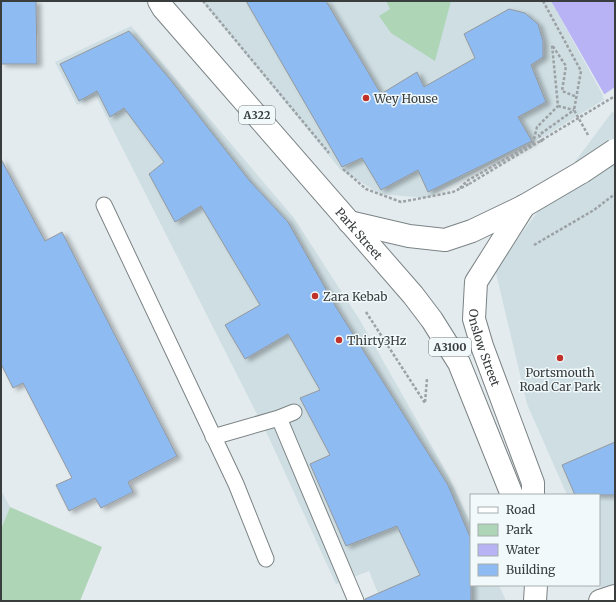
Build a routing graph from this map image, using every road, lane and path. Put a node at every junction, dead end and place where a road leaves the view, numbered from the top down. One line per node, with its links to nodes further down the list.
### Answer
1 (203, 1): 10 (path)
2 (543, 1): 5 (path)
3 (158, 3): 16 (main road, Park Street / A322)
4 (615, 96): 8 (path, bridge)
5 (577, 98): 6 (path); 7 (path)
6 (558, 106): 7 (path); 12 (path)
7 (574, 110): 8 (path, bridge)
8 (542, 142): 12 (path, bridge)
9 (615, 150): 15 (main road, Onslow Street, bridge)
10 (332, 157)
11 (342, 168): 12 (path)
12 (459, 190)
13 (615, 194): 17 (path)
14 (104, 205): 22 (lane)
15 (524, 206): 16 (main road, Onslow Street); 24 (main road, Onslow Street / A3100)
16 (349, 222): 23 (main road, Park Street / A3100)
17 (529, 248)
18 (366, 312): 19 (path)
19 (427, 379)
20 (294, 412): 21 (lane)
21 (279, 418): 22 (lane); 28 (lane)
22 (214, 437): 25 (lane)
23 (512, 494)
24 (533, 494)
25 (266, 559)
26 (536, 586): 29 (main road)
27 (615, 596): 30 (main road)
28 (356, 601)
29 (535, 601)
30 (600, 601)

